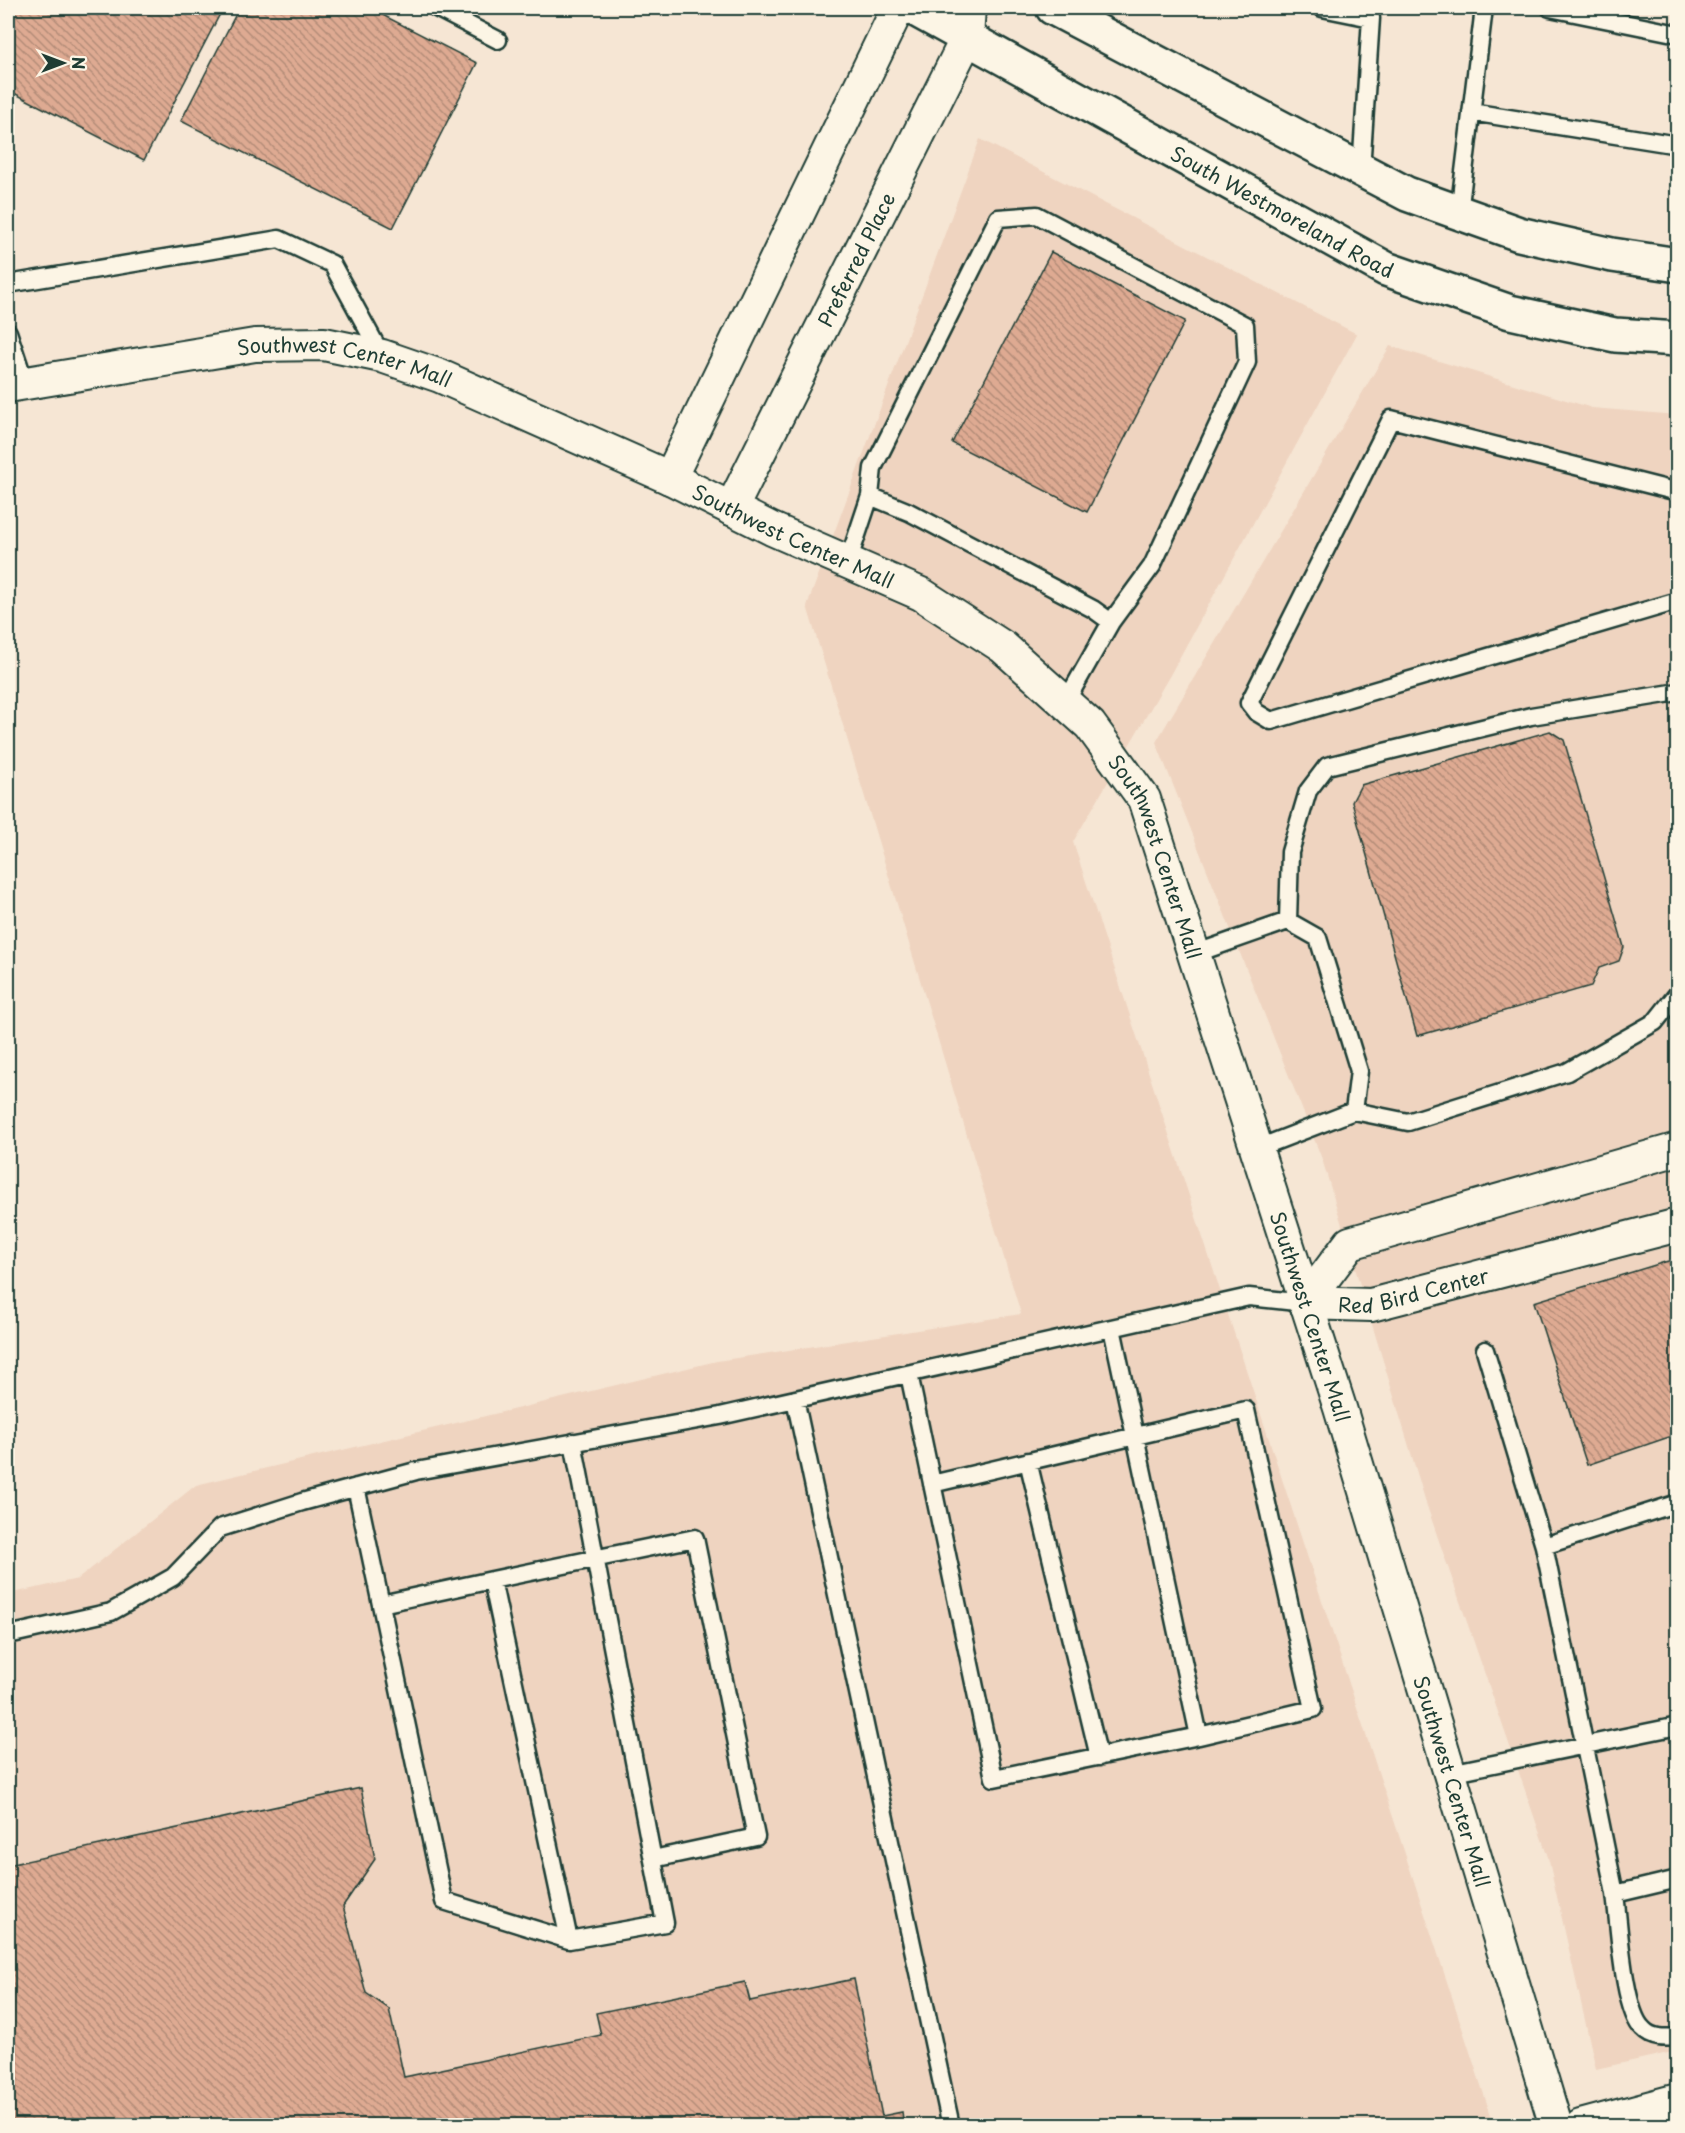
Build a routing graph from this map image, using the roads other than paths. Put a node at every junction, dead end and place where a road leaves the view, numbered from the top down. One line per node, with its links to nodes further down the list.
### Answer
1 (436, 8): 11 (lane)
2 (898, 8): 22 (street)
3 (913, 8): 9 (street, South Westmoreland Road)
4 (1053, 8): 14 (street)
5 (1322, 8): 8 (lane)
6 (1484, 8): 12 (lane)
7 (1550, 8): 10 (lane)
8 (1371, 13): 14 (lane)
9 (968, 23): 19 (street, South Westmoreland Road); 25 (street, Preferred Place)
10 (1677, 34)
11 (498, 40)
12 (1471, 112): 13 (lane); 15 (lane)
13 (1677, 145)
14 (1361, 170): 15 (street)
15 (1459, 213): 16 (street)
16 (1677, 265)
17 (8, 284): 20 (lane)
18 (8, 332): 21 (lane)
19 (1677, 339)
20 (382, 356): 21 (street, Southwest Center Mall); 22 (street, Southwest Center Mall)
21 (16, 385)
22 (670, 478): 25 (street, Southwest Center Mall)
23 (1677, 492): 27 (lane)
24 (870, 496): 26 (lane); 28 (lane); 28 (lane)
25 (731, 509): 26 (street, Southwest Center Mall)
26 (848, 562): 30 (street, Southwest Center Mall)
27 (1677, 601)
28 (1111, 622): 30 (lane)
29 (1677, 692): 31 (lane)
30 (1065, 703): 32 (street, Southwest Center Mall)
31 (1288, 921): 32 (lane); 34 (lane)
32 (1194, 954): 35 (street, Southwest Center Mall)
33 (1677, 993): 34 (lane)
34 (1354, 1111): 35 (lane)
35 (1256, 1149): 38 (street, Southwest Center Mall)
36 (1677, 1149): 38 (street, Red Bird Center)
37 (1677, 1225): 38 (street, Red Bird Center)
38 (1305, 1303): 39 (lane); 58 (street, Southwest Center Mall)
39 (1112, 1328): 41 (lane); 43 (lane)
40 (1485, 1350): 49 (lane)
41 (909, 1374): 42 (lane); 46 (lane)
42 (795, 1399): 44 (lane); 65 (lane)
43 (1135, 1436): 45 (lane); 55 (lane); 55 (lane)
44 (573, 1442): 47 (lane); 50 (lane)
45 (1028, 1461): 46 (lane); 57 (lane)
46 (932, 1484): 57 (lane)
47 (356, 1487): 52 (lane); 53 (lane)
48 (1677, 1503): 49 (lane)
49 (1544, 1546): 56 (lane)
50 (595, 1559): 51 (lane); 59 (lane); 59 (lane)
51 (492, 1580): 52 (lane); 62 (lane)
52 (381, 1604): 62 (lane)
53 (8, 1635)
54 (1677, 1726): 56 (lane)
55 (1199, 1736): 57 (lane)
56 (1583, 1747): 58 (lane); 61 (lane)
57 (1099, 1757)
58 (1450, 1773): 66 (street, Southwest Center Mall)
59 (653, 1859): 62 (lane)
60 (1677, 1880): 61 (lane)
61 (1615, 1894): 63 (lane)
62 (569, 1940)
63 (1677, 2037)
64 (1677, 2100): 67 (street)
65 (951, 2126)
66 (1556, 2126)
67 (1581, 2126)

